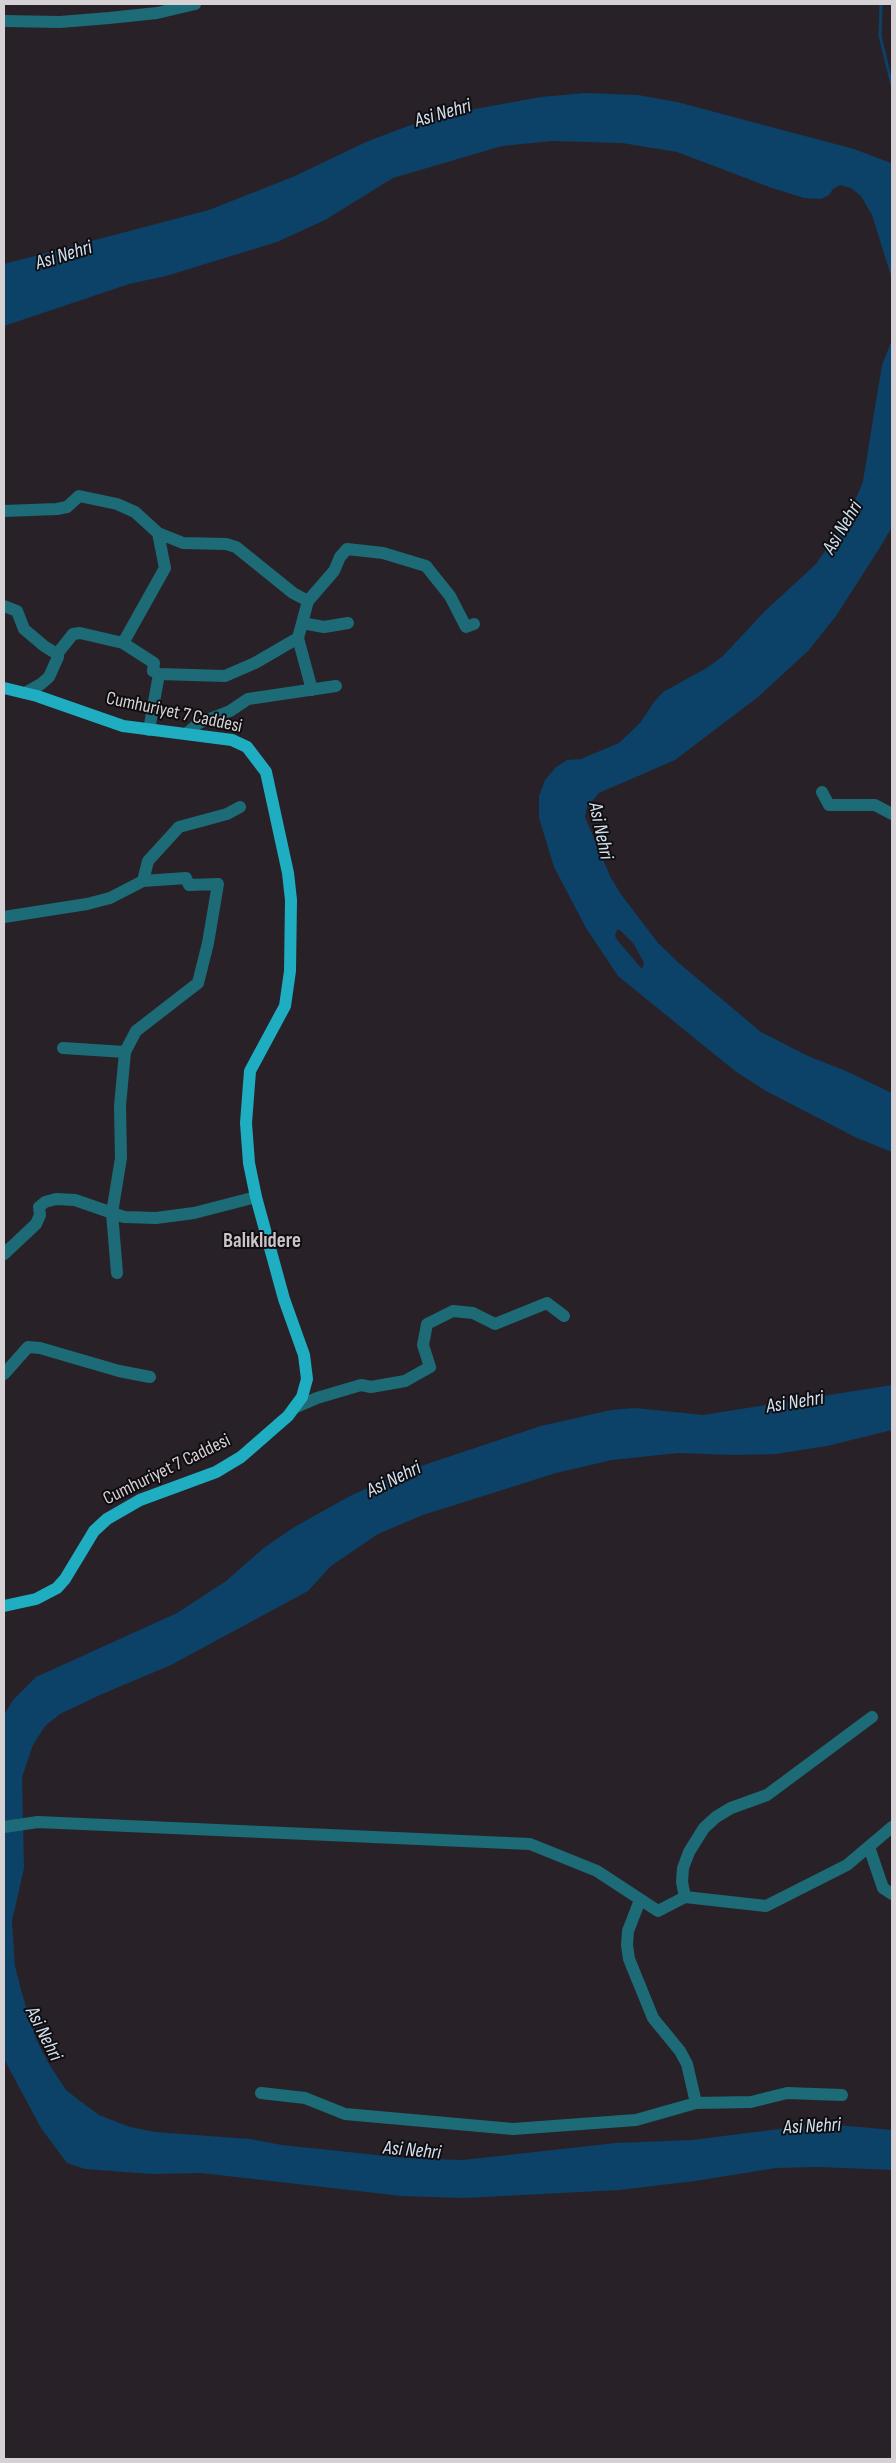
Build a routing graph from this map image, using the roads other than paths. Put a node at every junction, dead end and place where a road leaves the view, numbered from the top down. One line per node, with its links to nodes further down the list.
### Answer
1 (195, 4): 2 (street)
2 (4, 21)
3 (4, 512): 4 (street)
4 (158, 533): 5 (street); 11 (street)
5 (308, 601): 7 (street); 9 (street)
6 (4, 606): 12 (street)
7 (302, 623): 8 (street); 10 (street)
8 (348, 624)
9 (474, 624)
10 (298, 638): 13 (street); 16 (street)
11 (123, 643): 12 (street); 13 (street)
12 (57, 654): 17 (street)
13 (159, 674): 18 (street)
14 (336, 686): 16 (street)
15 (4, 688): 17 (main road, Cumhuriyet 7 Caddesi)
16 (312, 690): 19 (street)
17 (25, 693): 18 (main road, Cumhuriyet 7 Caddesi)
18 (149, 730): 19 (main road, Cumhuriyet 7 Caddesi)
19 (187, 733): 27 (main road, Cumhuriyet 7 Caddesi)
20 (822, 792): 22 (street)
21 (240, 806): 23 (street)
22 (892, 814)
23 (143, 881): 24 (street); 26 (street)
24 (4, 917)
25 (64, 1048): 26 (street)
26 (125, 1052): 28 (street)
27 (256, 1197): 28 (street); 34 (main road, Cumhuriyet 7 Caddesi)
28 (112, 1213): 29 (street); 30 (street)
29 (4, 1254)
30 (117, 1273)
31 (564, 1316): 34 (street)
32 (4, 1374): 33 (street)
33 (150, 1377)
34 (294, 1408): 35 (main road, Cumhuriyet 7 Caddesi)
35 (4, 1606)
36 (872, 1717): 41 (street)
37 (4, 1827): 42 (street)
38 (892, 1827): 39 (street)
39 (868, 1846): 40 (street); 41 (street)
40 (892, 1894)
41 (685, 1897): 42 (street)
42 (640, 1900): 45 (street)
43 (261, 2093): 45 (street)
44 (842, 2095): 45 (street)
45 (696, 2103)

